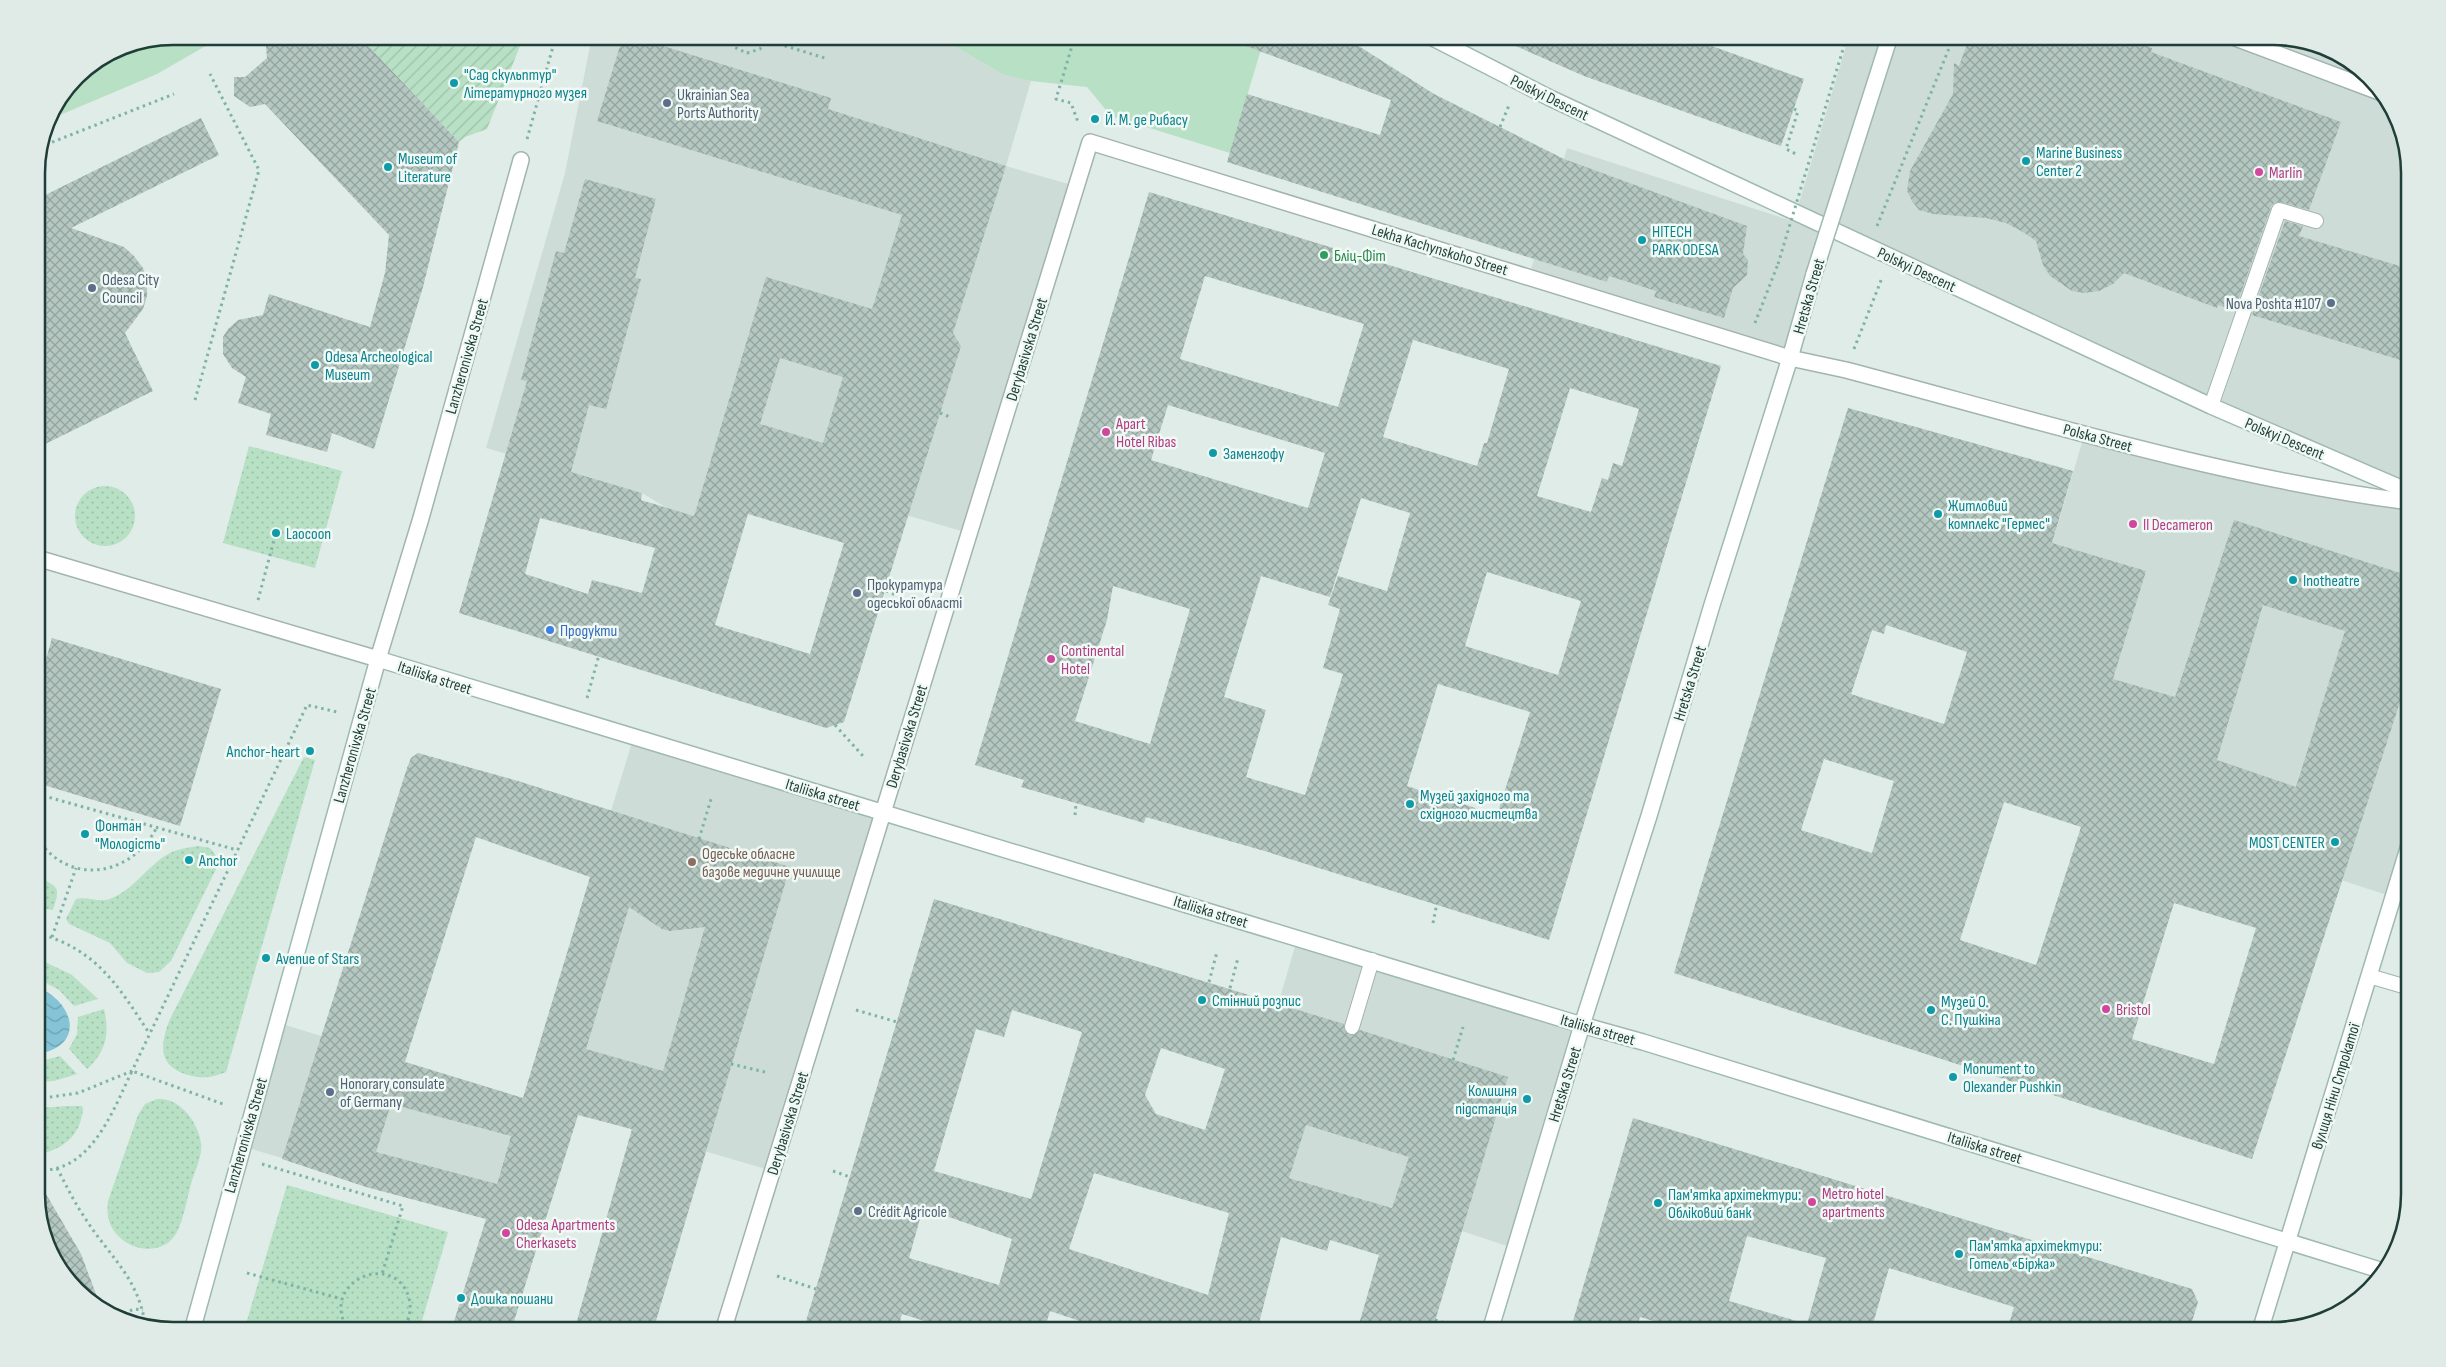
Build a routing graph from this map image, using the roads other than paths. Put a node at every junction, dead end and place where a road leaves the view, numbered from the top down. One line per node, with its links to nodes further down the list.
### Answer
1 (1447, 45): 9 (street, Polskyi Descent)
2 (1887, 45): 8 (street, Hretska Street, bridge)
3 (2254, 45): 4 (street)
4 (2368, 88)
5 (1090, 142): 8 (street, Lekha Kachynskoho Street); 14 (street, Derybasivska Street)
6 (521, 160): 13 (street, Lanzheronivska Street)
7 (2316, 221): 9 (lane)
8 (1790, 358): 11 (street, Polska Street); 19 (street, Hretska Street)
9 (2211, 406): 10 (street, Polskyi Descent)
10 (2401, 488)
11 (2401, 501)
12 (45, 561): 13 (street, Italiiska street)
13 (378, 659): 14 (street, Italiiska street); 23 (street, Lanzheronivska Street)
14 (883, 812): 16 (street, Italiiska street); 24 (street, Derybasivska Street)
15 (2401, 871): 17 (street, вулиця Ніни Строкатої)
16 (1372, 960): 19 (street, Italiiska street); 20 (lane)
17 (2369, 976): 18 (lane); 21 (street, вулиця Ніни Строкатої)
18 (2401, 985)
19 (1582, 1025): 21 (street, Italiiska street); 25 (street, Hretska Street)
20 (1352, 1027)
21 (2287, 1242): 22 (street, Italiiska street); 26 (street, вулиця Ніни Строкатої)
22 (2377, 1269)
23 (194, 1322)
24 (726, 1322)
25 (1493, 1322)
26 (2263, 1322)

